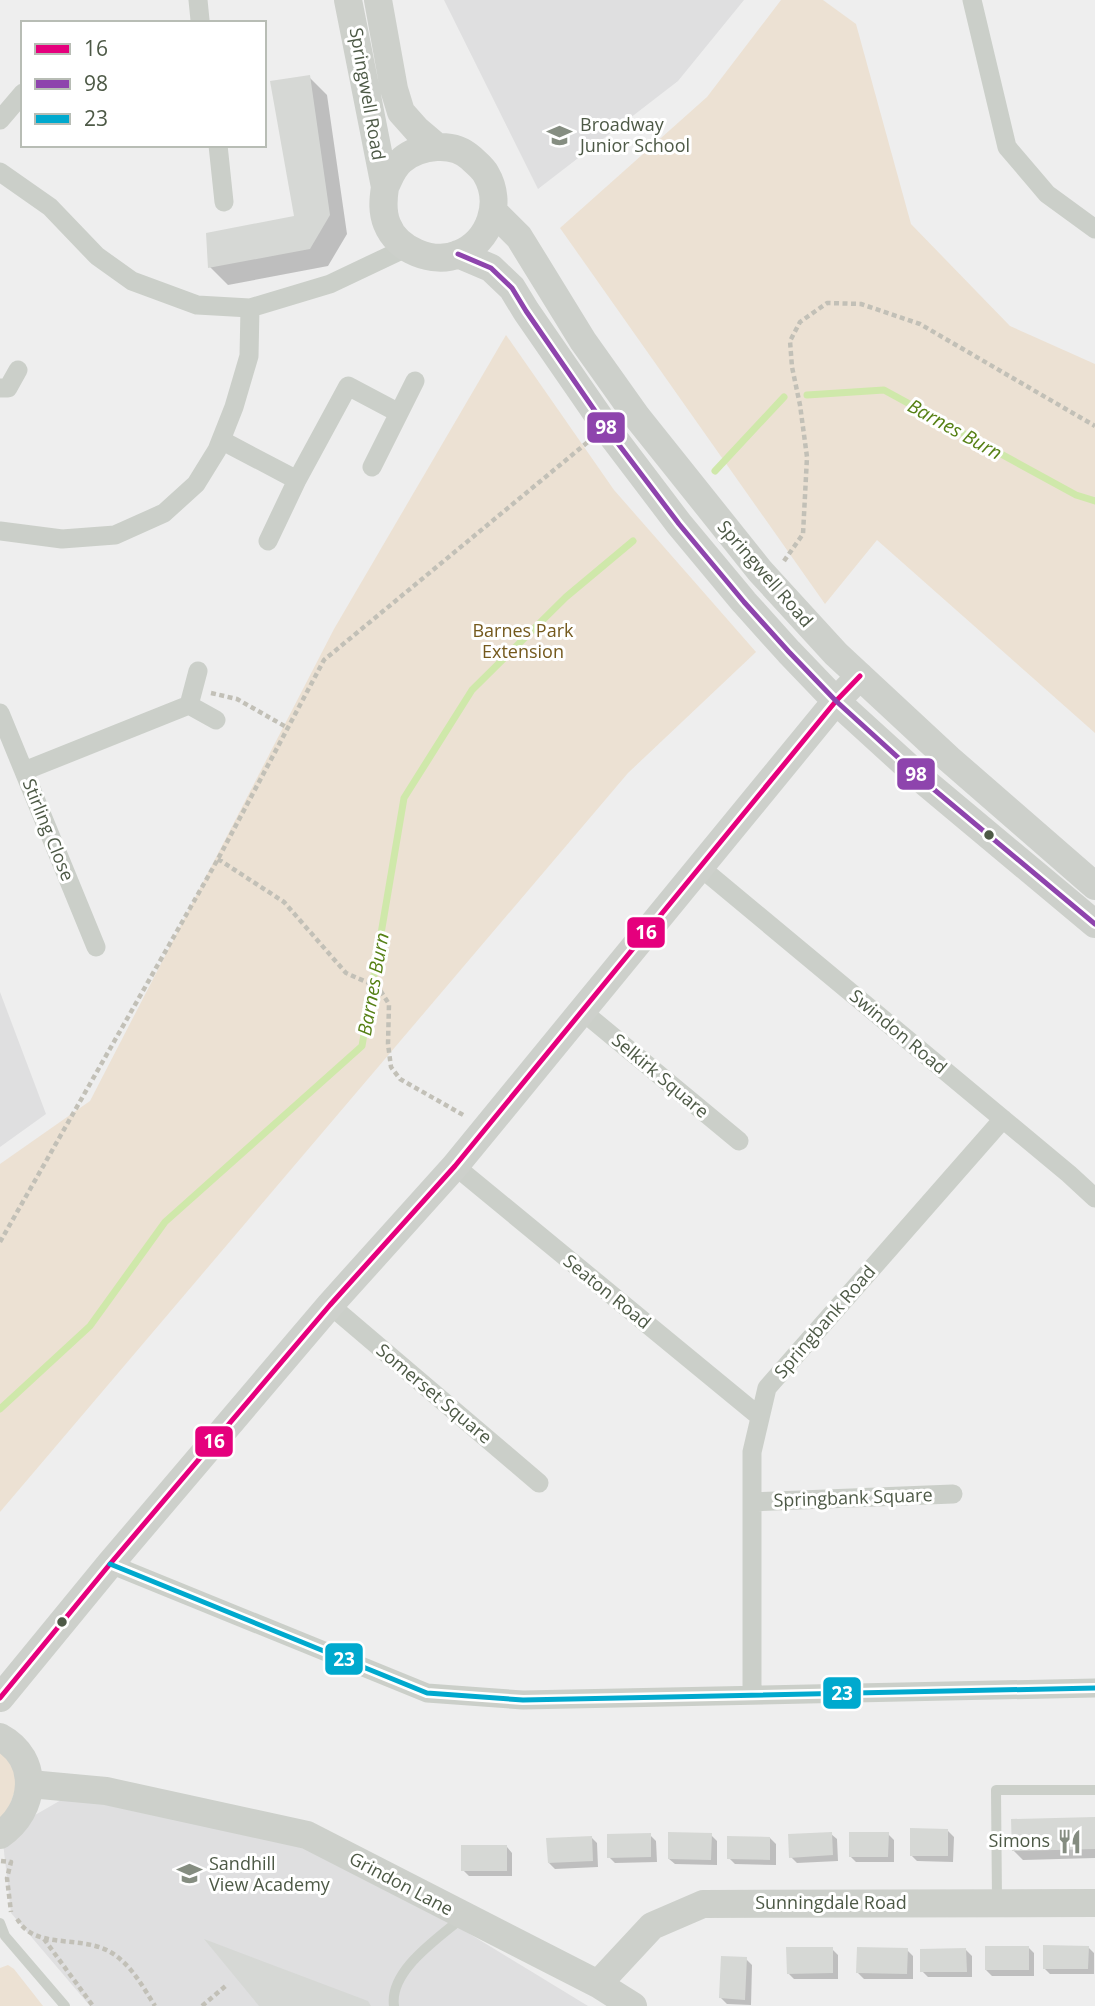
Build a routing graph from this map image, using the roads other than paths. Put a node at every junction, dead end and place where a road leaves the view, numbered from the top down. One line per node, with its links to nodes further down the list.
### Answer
1 (348, 0): 9 (street, Springwell Road)
2 (378, 0): 7 (street, Springwell Road)
3 (972, 0): 12 (street)
4 (21, 95): 5 (street)
5 (0, 120)
6 (218, 147): 10 (street)
7 (437, 147): 9 (street, Springwell Road); 11 (street, Springwell Road)
8 (0, 172): 15 (street)
9 (385, 187): 13 (street, Springwell Road)
10 (224, 202)
11 (494, 211): 14 (street); 25 (street, Springwell Road)
12 (1095, 229)
13 (406, 248): 14 (street, Springwell Road); 15 (street)
14 (458, 254): 26 (street, Springwell Road)
15 (250, 308): 20 (street)
16 (18, 370): 18 (street)
17 (415, 381): 19 (street)
18 (0, 388)
19 (399, 413): 21 (street); 22 (street)
20 (221, 440): 22 (street); 23 (street)
21 (372, 467)
22 (298, 480): 24 (street)
23 (0, 531)
24 (268, 541)
25 (860, 676): 26 (street); 31 (street, Springwell Road)
26 (836, 701): 30 (street); 32 (street, Springwell Road)
27 (0, 713): 29 (street, Stirling Close)
28 (216, 720): 29 (street)
29 (24, 771): 33 (street, Stirling Close)
30 (700, 867): 34 (street); 35 (street, Swindon Road)
31 (1095, 886)
32 (1095, 924)
33 (96, 947)
34 (582, 1011): 36 (street, Selkirk Square); 37 (street)
35 (1003, 1119): 38 (street, Swindon Road); 40 (street, Springbank Road)
36 (739, 1140)
37 (455, 1166): 39 (street); 40 (street, Seaton Road)
38 (1095, 1198)
39 (330, 1306): 41 (street, Somerset Square); 44 (street)
40 (760, 1417): 43 (street, Springbank Road)
41 (539, 1483)
42 (953, 1494): 43 (street, Springbank Square)
43 (752, 1502): 46 (street, Springbank Road)
44 (110, 1564): 46 (street); 47 (street)
45 (1095, 1688): 46 (street)
46 (752, 1695)
47 (0, 1698)
48 (0, 1737): 49 (street)
49 (30, 1784): 51 (street); 54 (street, Grindon Lane)
50 (1095, 1790): 52 (lane)
51 (1, 1838)
52 (997, 1903): 53 (street, Sunningdale Road); 57 (street, Sunningdale Road)
53 (1095, 1903)
54 (463, 1916): 57 (street, Grindon Lane); 59 (lane)
55 (0, 1923): 56 (lane)
56 (3, 1938): 58 (lane)
57 (598, 1984): 60 (street, Grindon Lane)
58 (65, 2006)
59 (394, 2006)
60 (633, 2006)

